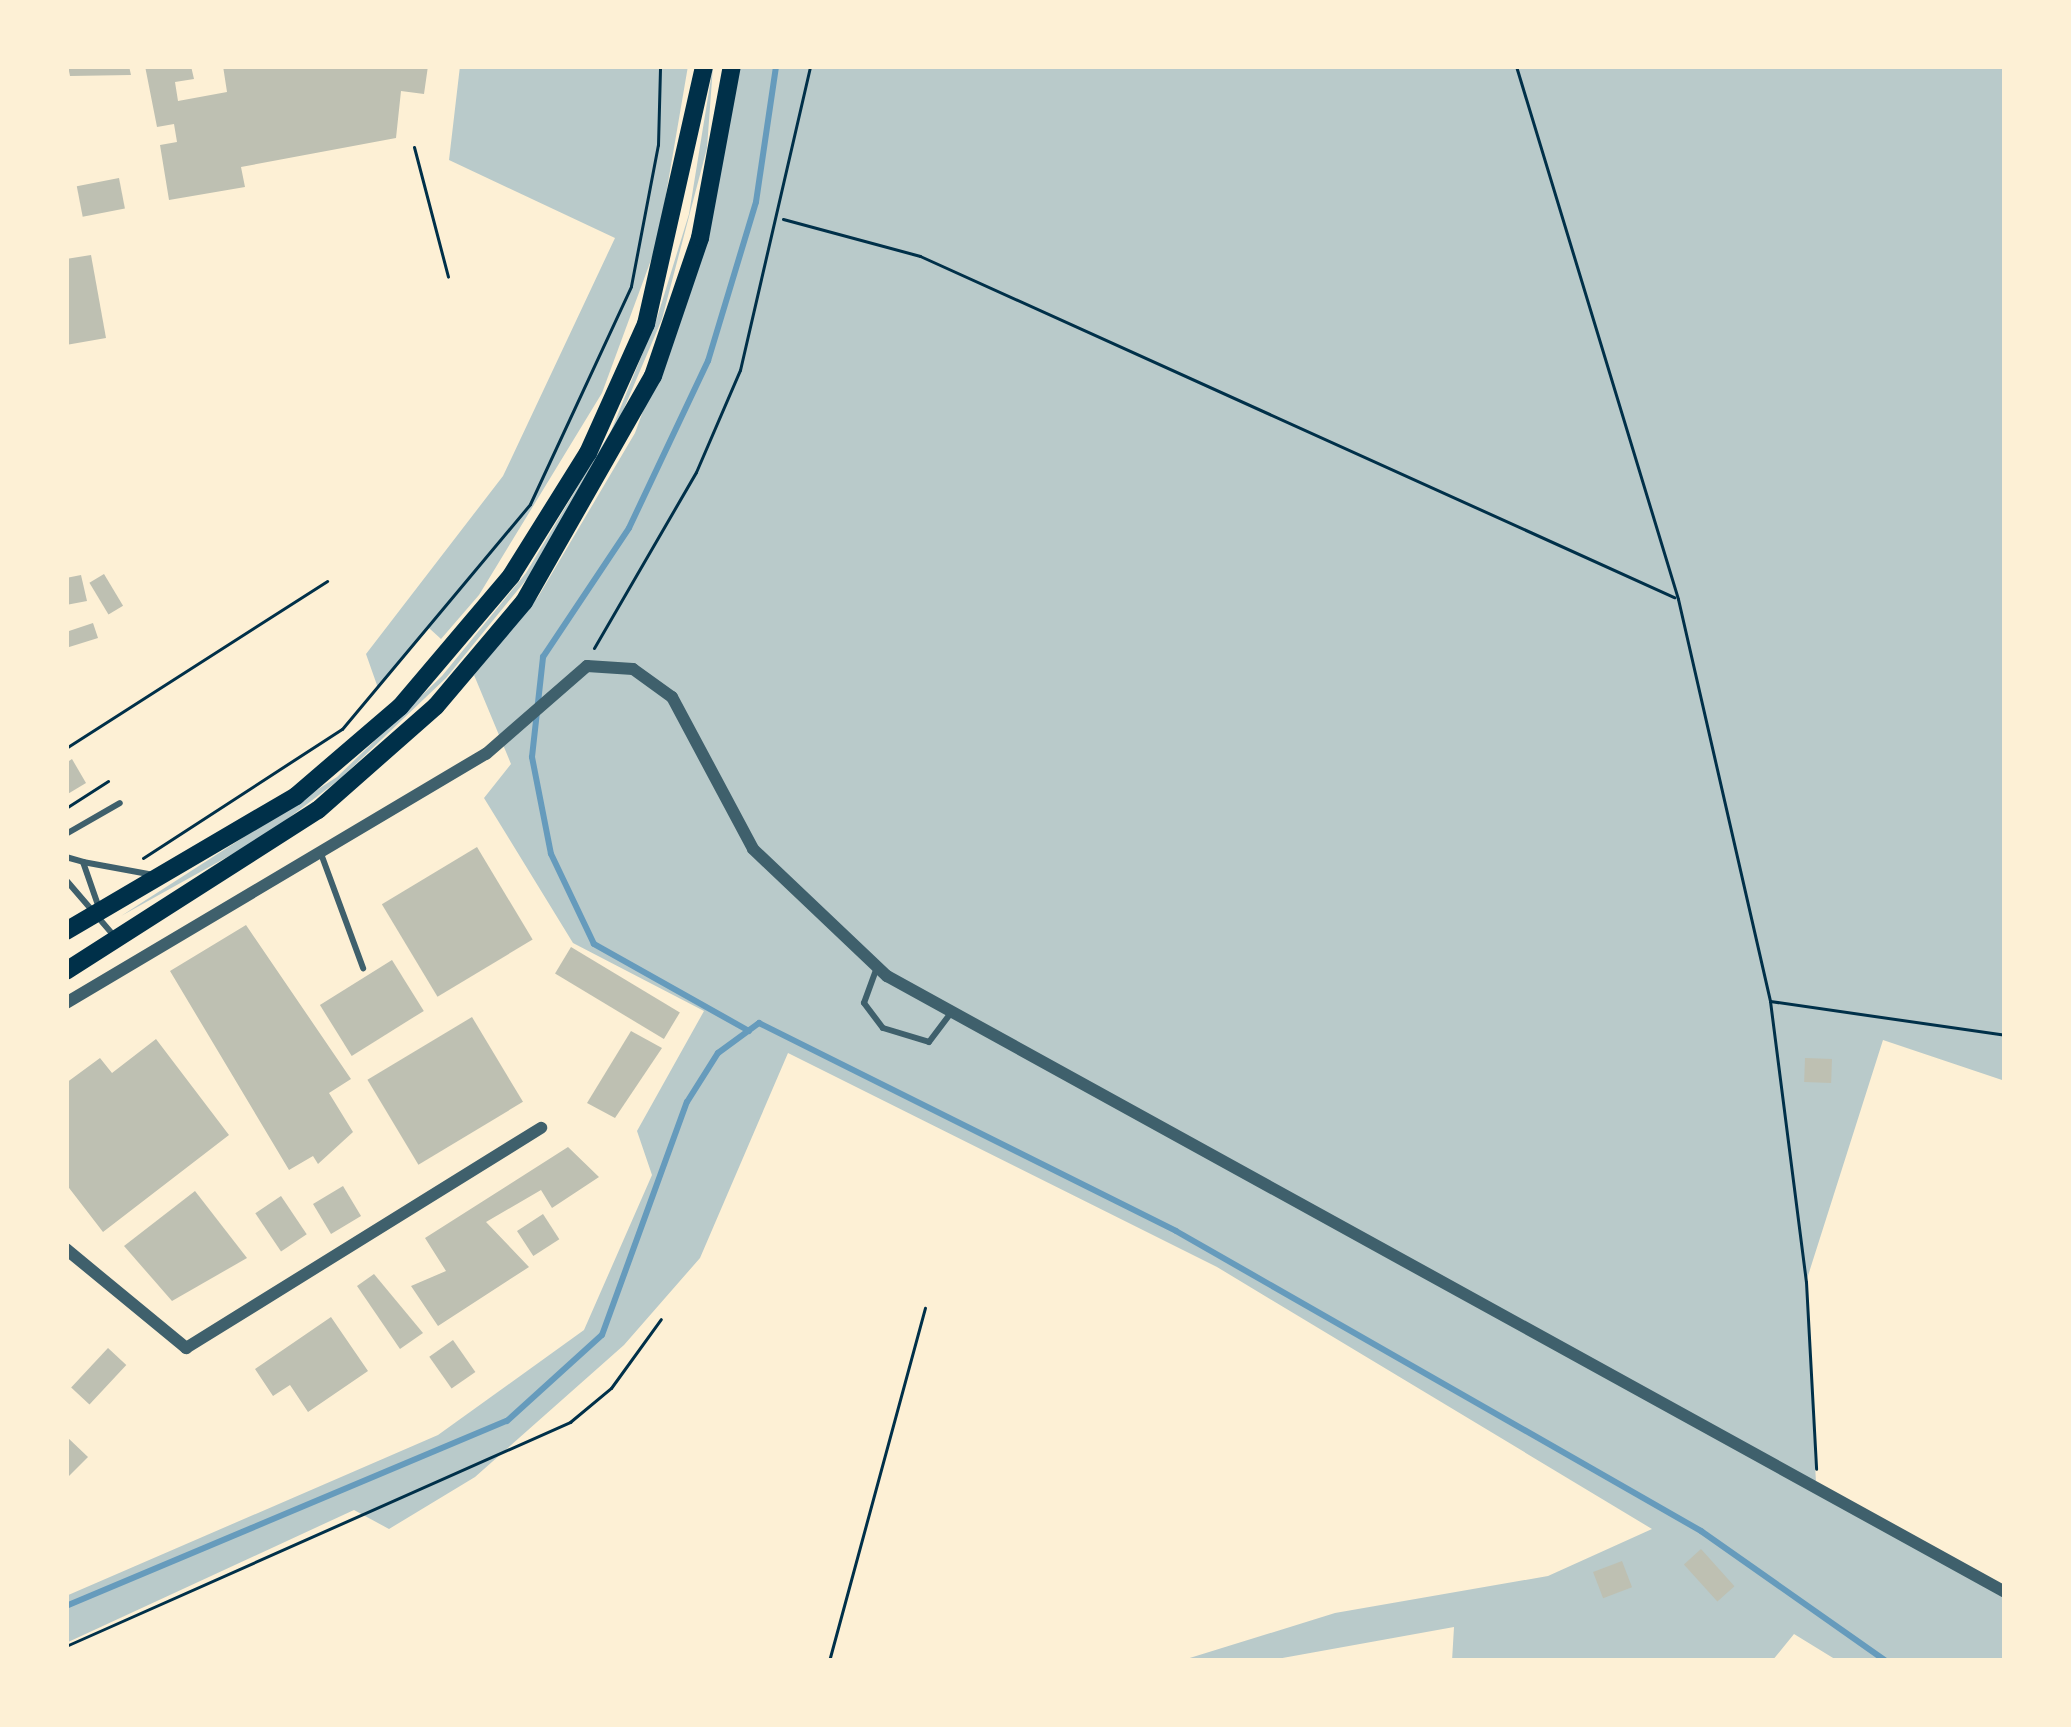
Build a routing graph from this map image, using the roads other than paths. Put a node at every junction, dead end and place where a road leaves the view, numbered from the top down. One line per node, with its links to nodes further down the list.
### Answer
1 (704, 66): 8 (main road)
2 (732, 66): 12 (main road)
3 (120, 803): 4 (lane)
4 (66, 834)
5 (320, 850): 13 (lane); 14 (street); 16 (street)
6 (66, 857): 7 (lane)
7 (83, 862): 8 (lane); 10 (lane)
8 (164, 877): 10 (main road)
9 (66, 880): 10 (lane)
10 (99, 911): 11 (main road); 12 (lane)
11 (66, 931)
12 (117, 940): 15 (main road)
13 (363, 968)
14 (877, 968): 17 (street); 17 (lane)
15 (66, 971)
16 (66, 1003)
17 (950, 1014): 20 (street)
18 (541, 1128): 19 (street)
19 (66, 1249)
20 (2005, 1592)

